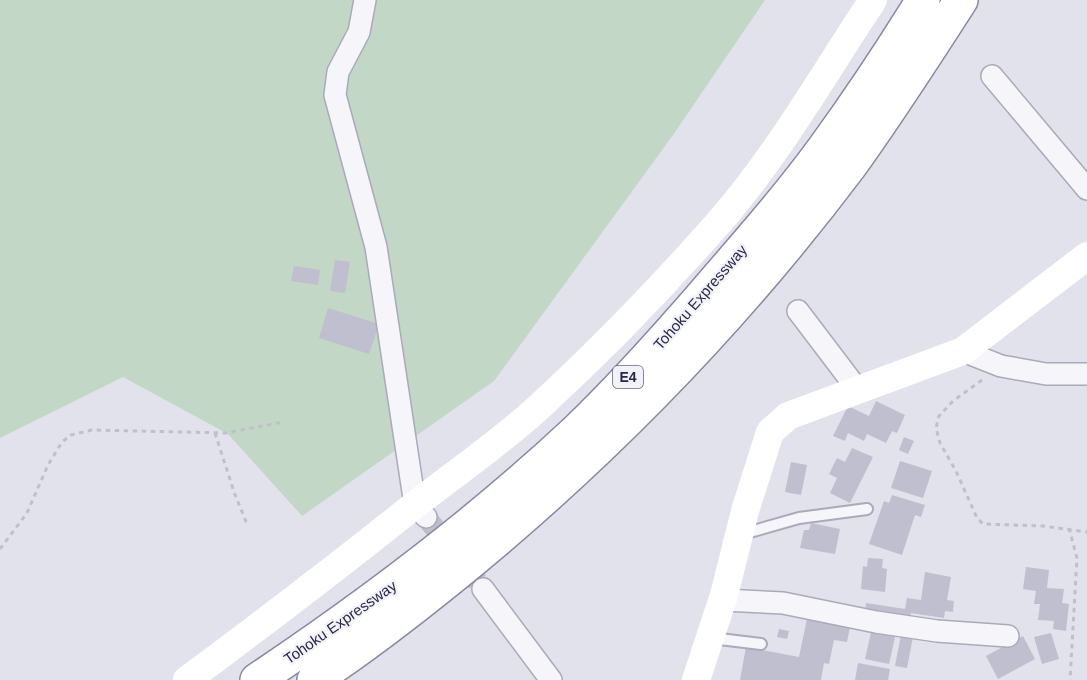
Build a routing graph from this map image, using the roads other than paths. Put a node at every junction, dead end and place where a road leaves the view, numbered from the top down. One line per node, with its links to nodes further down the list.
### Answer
1 (365, 0): 13 (street)
2 (873, 0): 13 (street)
3 (923, 0): 22 (highway, Tohoku Expressway / E4)
4 (961, 0): 23 (highway, Tohoku Expressway / E4)
5 (992, 76): 6 (street)
6 (1087, 189)
7 (1087, 256): 9 (street)
8 (798, 311): 11 (street)
9 (963, 351): 10 (street); 11 (street)
10 (1087, 374)
11 (858, 390): 14 (street)
12 (867, 509): 14 (lane)
13 (421, 511): 21 (street)
14 (740, 535): 16 (street)
15 (483, 589): 24 (street)
16 (723, 600): 17 (street); 18 (street)
17 (1008, 636)
18 (711, 638): 19 (lane); 20 (street)
19 (761, 644)
20 (701, 679)
21 (187, 680)
22 (257, 680)
23 (314, 680)
24 (551, 680)

